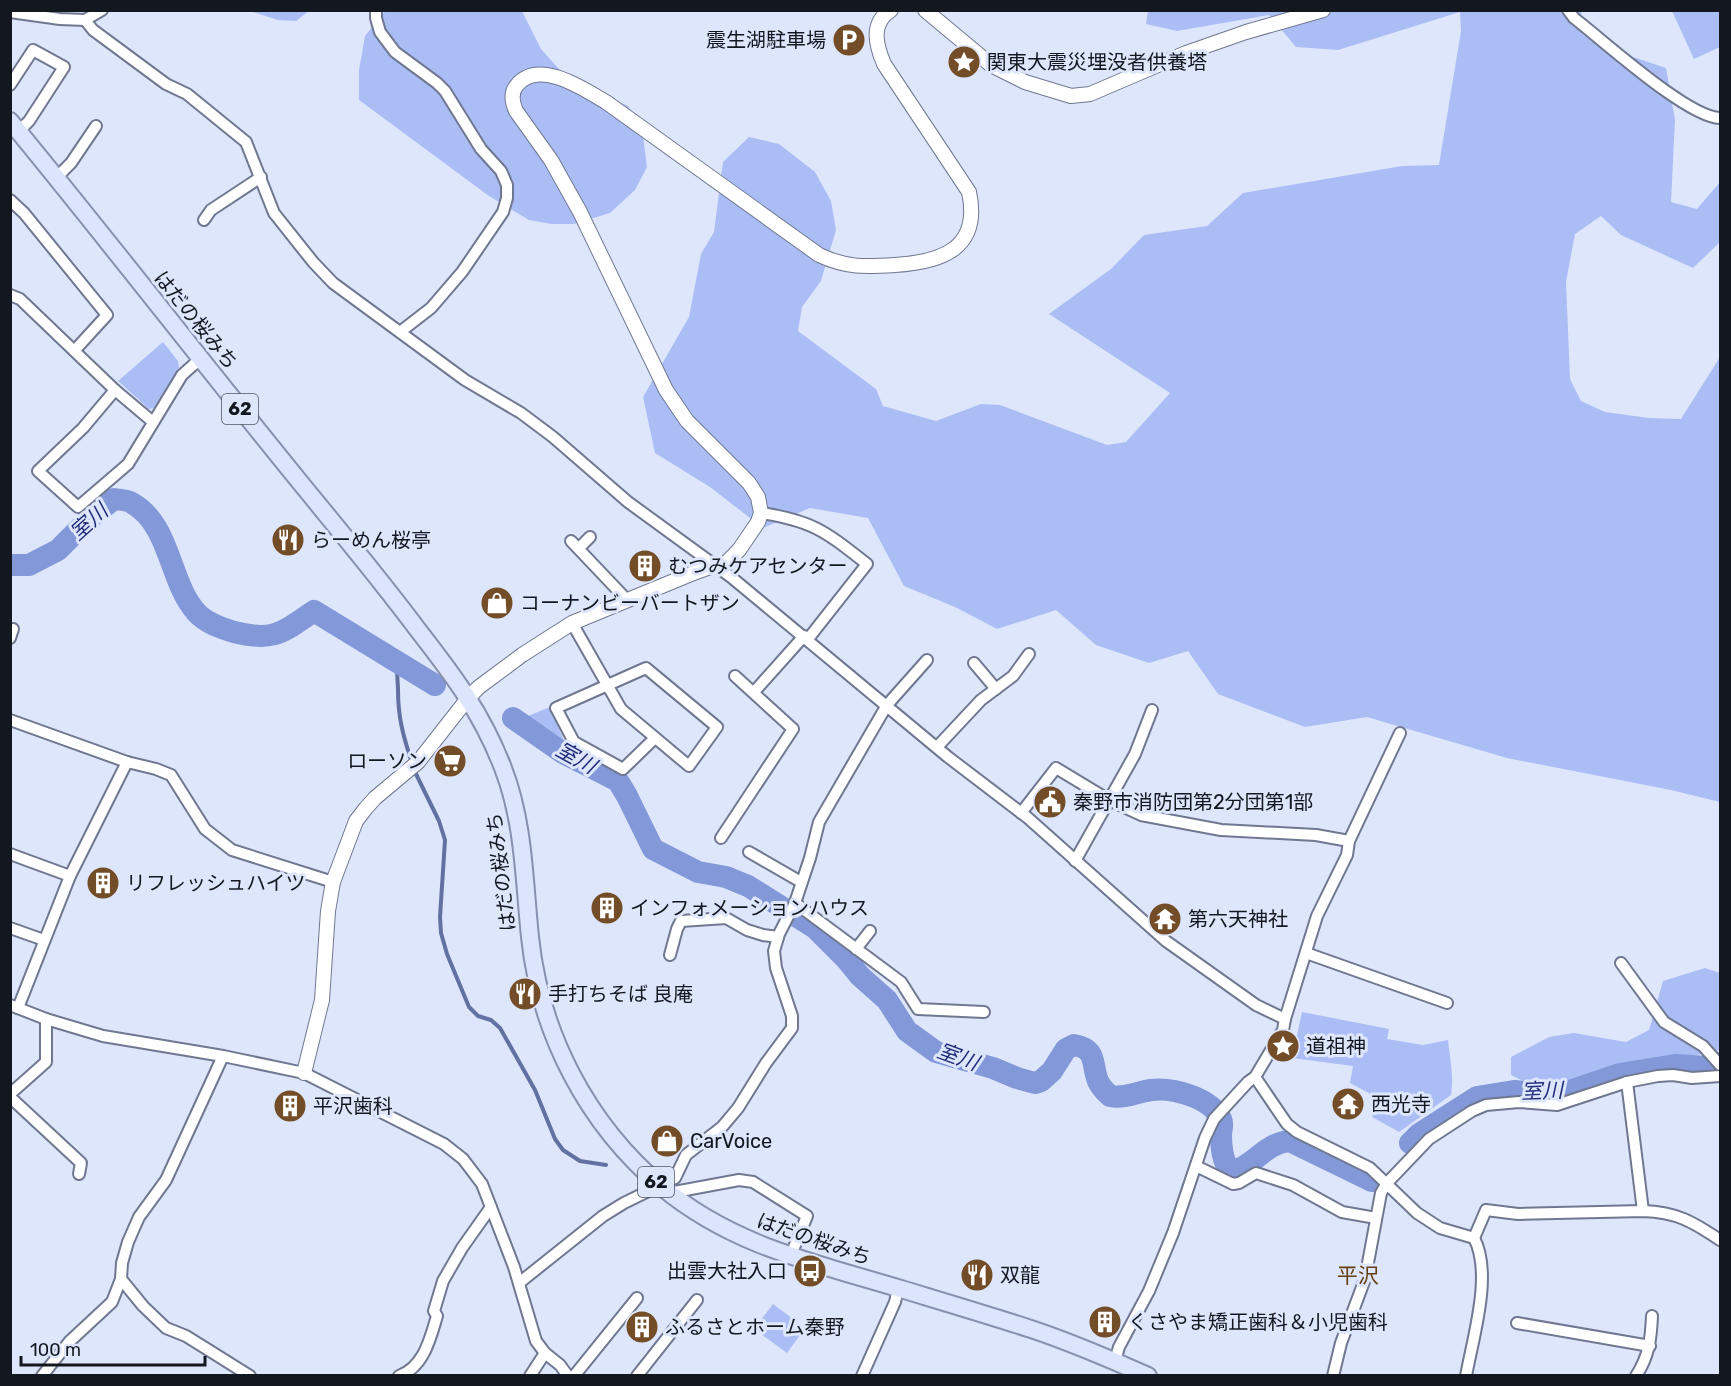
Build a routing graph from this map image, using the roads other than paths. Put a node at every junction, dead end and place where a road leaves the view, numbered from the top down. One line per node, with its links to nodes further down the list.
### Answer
1 (102, 10): 8 (street)
2 (376, 10): 18 (street)
3 (891, 10): 23 (street)
4 (926, 10): 5 (street)
5 (1323, 10)
6 (1568, 10): 10 (street)
7 (10, 12): 8 (street)
8 (85, 20): 13 (street)
9 (10, 85): 11 (street)
10 (1720, 118)
11 (15, 126): 14 (main road, はだの桜みち / 62)
12 (96, 126): 14 (street)
13 (261, 177): 16 (street); 18 (street)
14 (56, 178): 20 (main road, はだの桜みち / 62)
15 (10, 200): 19 (street)
16 (204, 220)
17 (10, 296): 19 (street)
18 (400, 332): 25 (street)
19 (75, 350): 21 (street)
20 (200, 359): 22 (street); 36 (main road, はだの桜みち / 62)
21 (115, 390): 22 (street); 22 (street)
22 (153, 422)
23 (761, 513): 25 (street); 28 (street)
24 (590, 537): 26 (street)
25 (713, 566): 26 (street); 28 (street)
26 (628, 601): 27 (street)
27 (572, 623): 33 (street); 36 (street)
28 (806, 638): 35 (street); 37 (street)
29 (1029, 654): 34 (street)
30 (927, 660): 37 (street)
31 (974, 663): 34 (street)
32 (735, 676): 35 (street)
33 (606, 685): 41 (street); 41 (street); 41 (street)
34 (996, 689): 42 (street)
35 (754, 692): 46 (street)
36 (469, 697): 52 (street); 78 (main road, はだの桜みち / 62)
37 (887, 705): 42 (street); 53 (street)
38 (1152, 710): 44 (street)
39 (10, 720): 43 (street)
40 (1400, 733): 47 (street)
41 (655, 738)
42 (937, 747): 45 (street)
43 (126, 762): 51 (street); 52 (street)
44 (1109, 800): 45 (street); 47 (street); 50 (street)
45 (1021, 813): 50 (street)
46 (721, 838)
47 (1349, 841): 60 (street)
48 (749, 852): 53 (street)
49 (10, 854): 51 (street)
50 (1075, 861): 67 (street)
51 (70, 876): 58 (street)
52 (333, 882): 70 (street)
53 (801, 882): 54 (street)
54 (794, 905): 57 (street); 59 (street)
55 (10, 928): 58 (street)
56 (870, 931): 59 (street)
57 (778, 937): 61 (street); 78 (street)
58 (44, 940): 64 (street)
59 (856, 949): 65 (street)
60 (1306, 952): 63 (street); 67 (street)
61 (670, 955)
62 (1621, 963): 69 (street)
63 (1448, 1003)
64 (14, 1007): 66 (street)
65 (984, 1012)
66 (46, 1019): 68 (street); 74 (street)
67 (1285, 1019): 72 (street)
68 (223, 1056): 70 (street); 85 (street)
69 (1720, 1065)
70 (304, 1073): 79 (street)
71 (1720, 1076): 73 (street)
72 (1255, 1077): 75 (street); 77 (street)
73 (1627, 1082): 77 (street); 80 (street)
74 (10, 1096): 76 (street)
75 (1196, 1166): 81 (street); 94 (street)
76 (79, 1174)
77 (1387, 1183): 81 (street); 82 (street)
78 (665, 1189): 84 (main road, はだの桜みち / 62); 84 (street); 86 (street)
79 (491, 1207): 86 (street); 97 (street)
80 (1643, 1210): 82 (street); 83 (street)
81 (1376, 1218): 104 (street)
82 (1474, 1238): 105 (street)
83 (1720, 1240)
84 (790, 1257): 87 (main road, はだの桜みち / 62)
85 (121, 1279): 95 (street); 96 (street)
86 (519, 1283): 93 (street)
87 (898, 1289): 94 (main road, はだの桜みち / 62); 102 (street)
88 (637, 1298): 100 (street)
89 (697, 1300): 101 (street)
90 (1652, 1316): 92 (street)
91 (1517, 1323): 92 (street)
92 (1650, 1346): 106 (street)
93 (545, 1353): 98 (street); 99 (street)
94 (1115, 1361): 103 (main road, はだの桜みち / 62)
95 (42, 1376)
96 (250, 1376)
97 (399, 1376)
98 (530, 1376)
99 (568, 1376)
100 (574, 1376)
101 (637, 1376)
102 (862, 1376)
103 (1148, 1376)
104 (1333, 1376)
105 (1466, 1376)
106 (1636, 1376)

